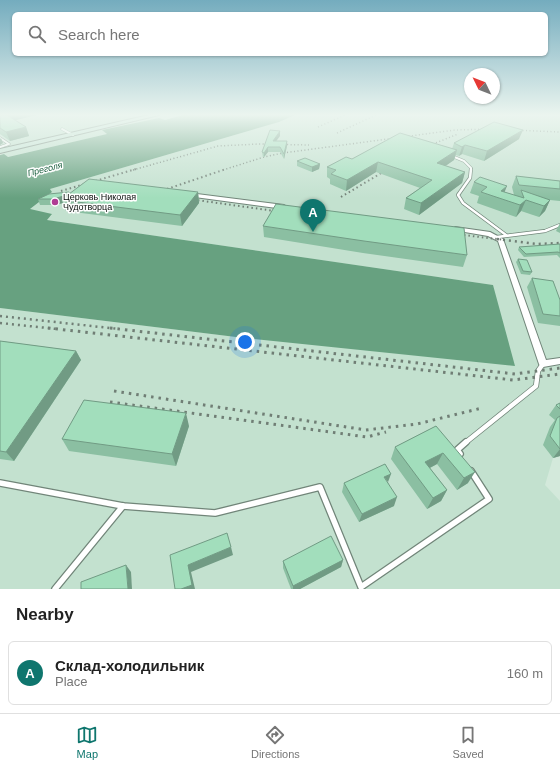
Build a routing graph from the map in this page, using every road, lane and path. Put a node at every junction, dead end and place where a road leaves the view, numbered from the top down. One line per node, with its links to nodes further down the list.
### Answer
1 (7, 142): 3 (lane)
2 (38, 142): 4 (main road)
3 (0, 147)
4 (0, 151)
5 (451, 156): 10 (lane)
6 (185, 194): 7 (street)
7 (287, 208)
8 (560, 225): 10 (lane)
9 (451, 229): 11 (street)
10 (506, 235): 11 (lane)
11 (497, 236): 13 (street)
12 (560, 361): 13 (street)
13 (543, 364): 14 (lane)
14 (465, 462)
15 (469, 469): 17 (lane)
16 (0, 483): 17 (lane)
17 (123, 506): 18 (lane)
18 (55, 589)

